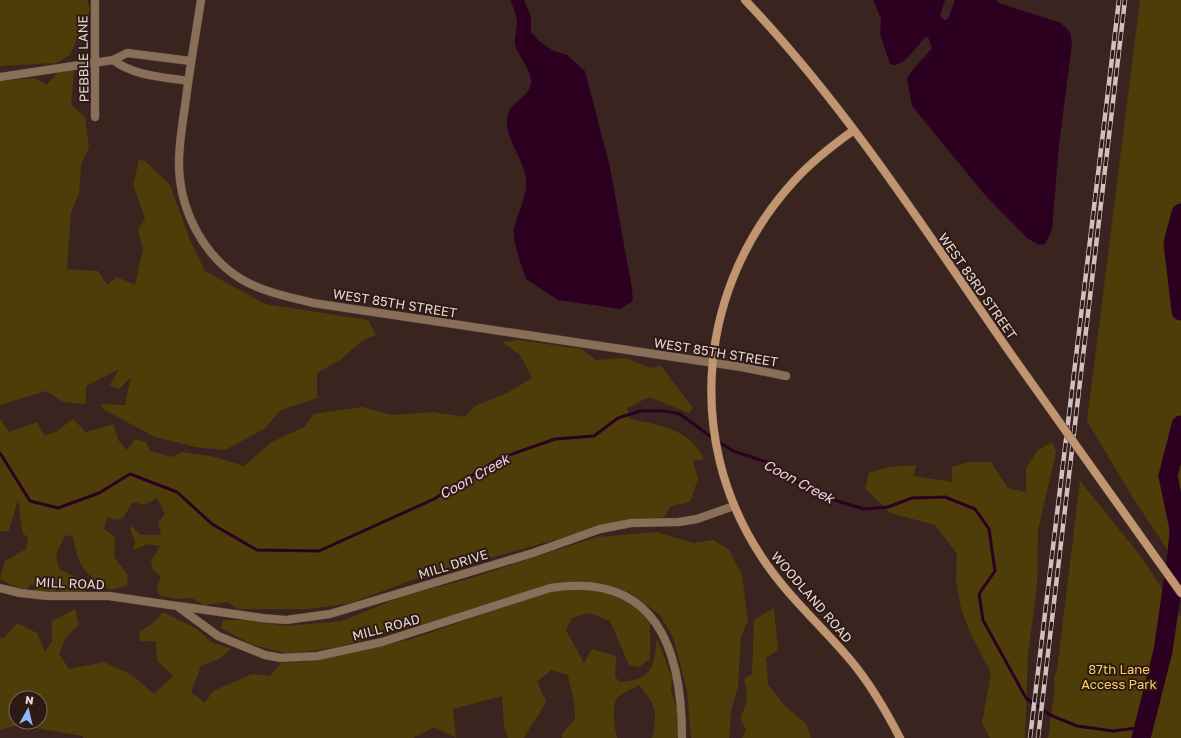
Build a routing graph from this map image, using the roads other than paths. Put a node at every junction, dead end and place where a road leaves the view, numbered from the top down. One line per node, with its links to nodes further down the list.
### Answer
1 (95, 0): 6 (street, PEBBLE LANE)
2 (201, 0): 5 (street, WEST 85TH STREET)
3 (745, 0): 10 (main road, WEST 83RD STREET)
4 (113, 60): 5 (street); 6 (street); 8 (street)
5 (191, 61): 8 (street, WEST 85TH STREET)
6 (96, 62): 7 (street); 9 (street, PEBBLE LANE)
7 (0, 77)
8 (188, 81): 11 (street, WEST 85TH STREET)
9 (95, 117)
10 (854, 130): 11 (main road, WOODLAND ROAD); 15 (main road, WEST 83RD STREET, bridge)
11 (712, 363): 12 (street, WEST 85TH STREET); 13 (main road, WOODLAND ROAD)
12 (786, 376)
13 (734, 506): 16 (street, MILL DRIVE); 18 (main road, WOODLAND ROAD)
14 (0, 588): 16 (street, MILL ROAD)
15 (1181, 593)
16 (177, 606): 17 (street, MILL ROAD)
17 (682, 738)
18 (900, 738)

